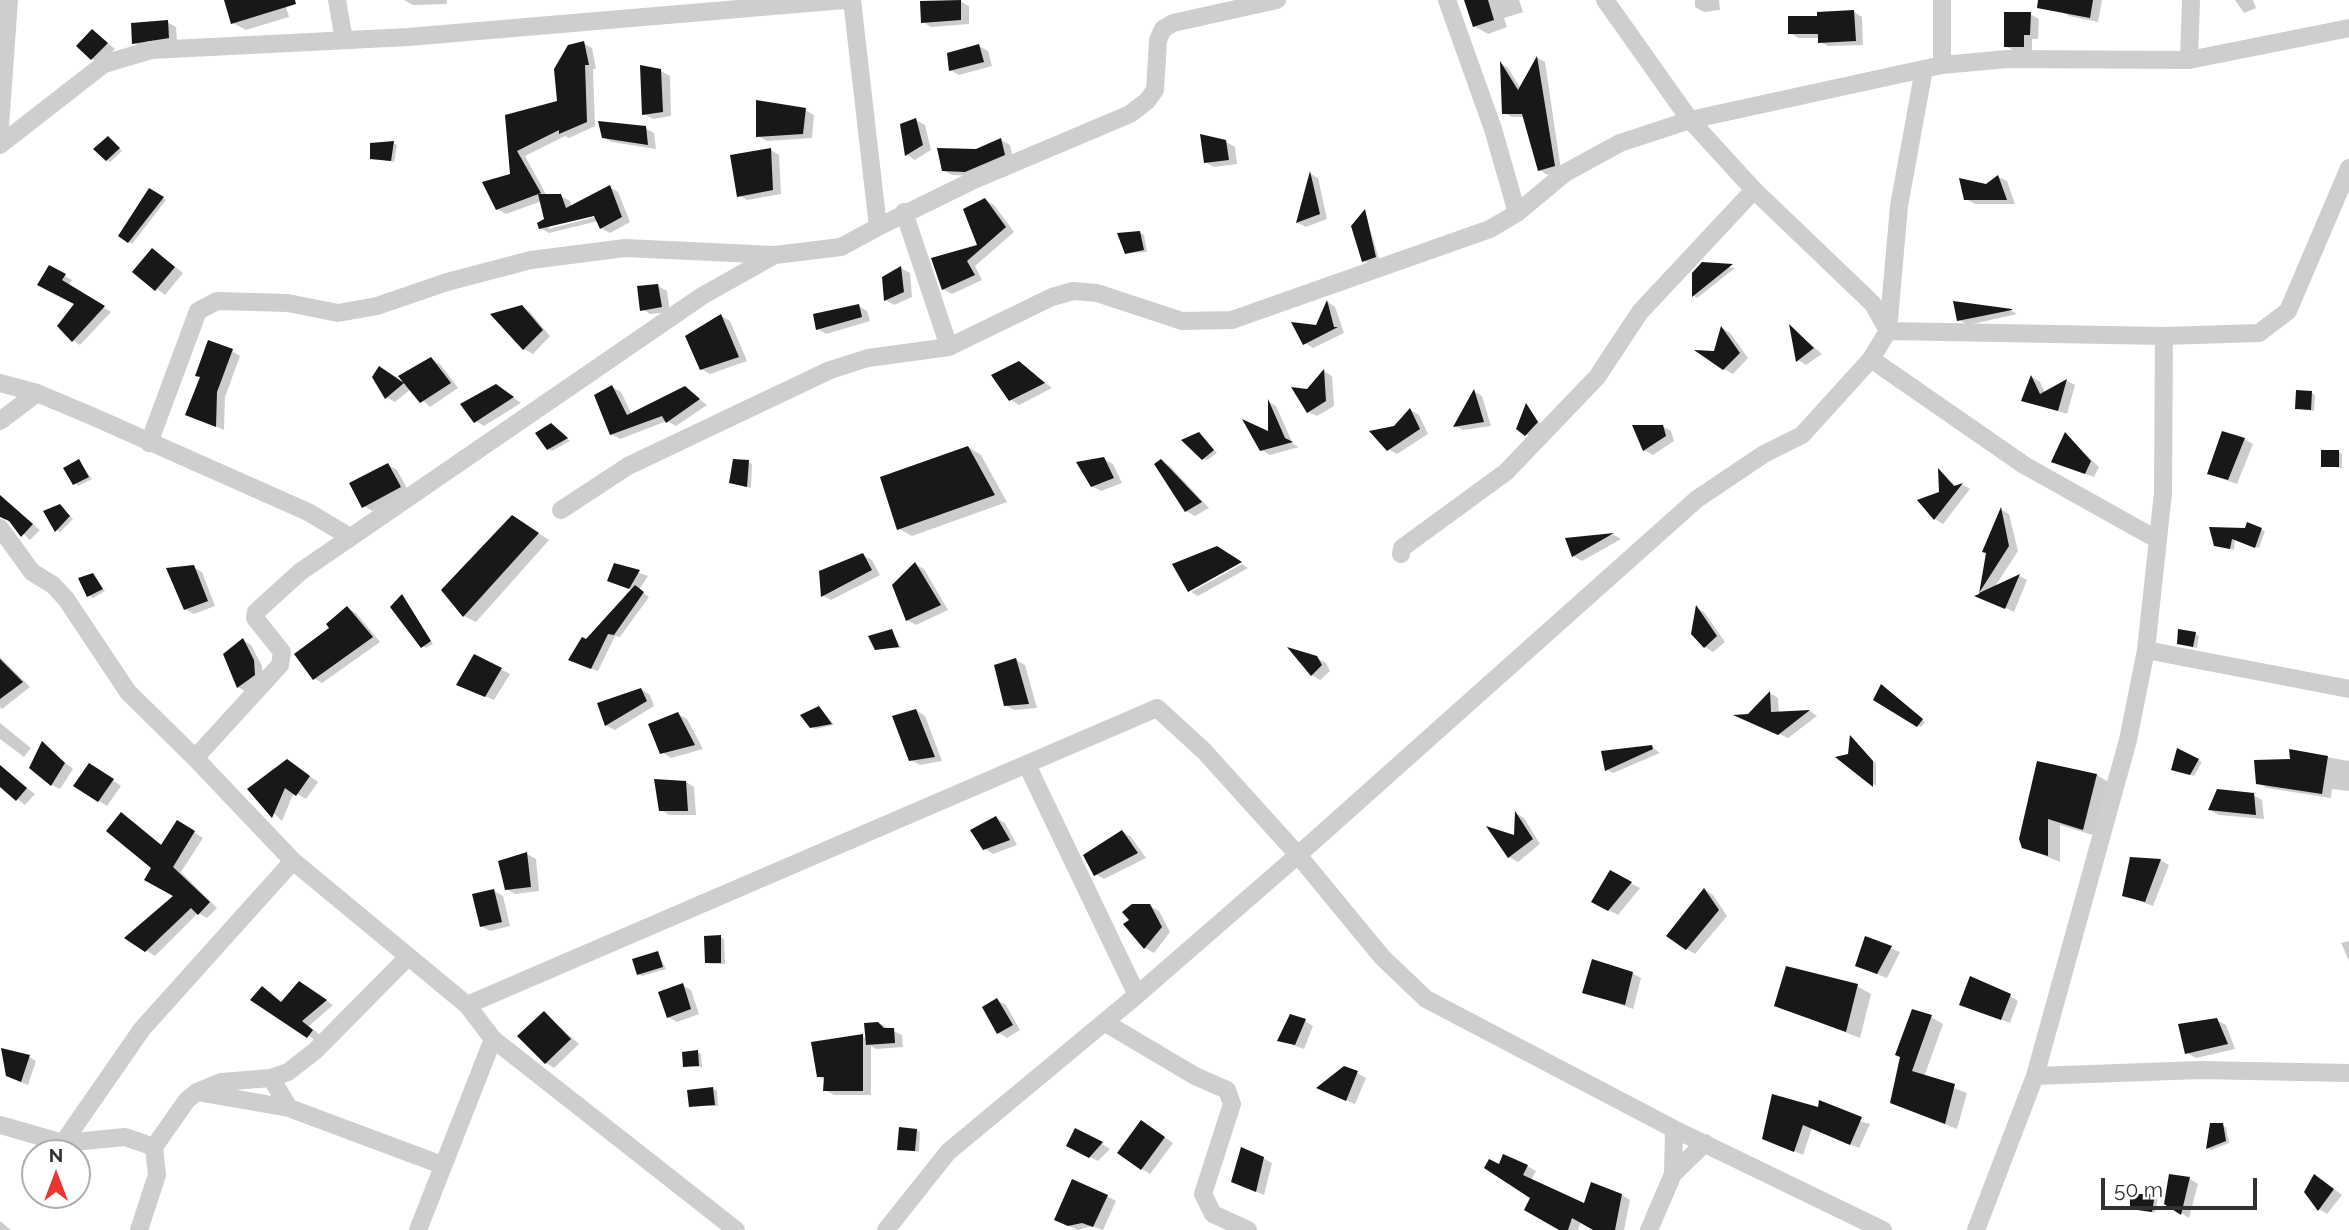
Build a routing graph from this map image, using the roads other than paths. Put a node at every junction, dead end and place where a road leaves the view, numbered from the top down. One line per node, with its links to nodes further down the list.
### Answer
1 (9, 0): 17 (street)
2 (337, 0): 12 (street)
3 (844, 0): 12 (street)
4 (852, 0): 23 (street)
5 (1447, 0): 22 (street)
6 (1605, 0): 16 (street)
7 (1942, 0): 14 (street)
8 (2191, 0): 13 (street)
9 (1272, 1): 10 (street)
10 (1228, 6): 21 (street)
11 (2349, 28): 13 (street)
12 (344, 40): 18 (street)
13 (2189, 60): 14 (street)
14 (1942, 65): 15 (street)
15 (1924, 69): 16 (street); 25 (street)
16 (1690, 120): 20 (street); 22 (street)
17 (0, 126)
18 (0, 145)
19 (2349, 168): 26 (street)
20 (1754, 190): 25 (street); 37 (street)
21 (904, 212): 23 (street); 27 (street)
22 (1517, 213): 27 (street)
23 (878, 227): 24 (street)
24 (775, 256): 32 (street); 35 (street)
25 (1888, 331): 26 (street); 28 (street)
26 (2164, 336): 36 (street)
27 (948, 347): 33 (street)
28 (1871, 359): 36 (street); 42 (street)
29 (0, 383): 30 (street)
30 (37, 393): 31 (street); 32 (street)
31 (0, 421)
32 (149, 443): 35 (street)
33 (561, 510)
34 (0, 528): 40 (street)
35 (350, 537): 40 (street)
36 (2158, 540): 38 (street)
37 (1401, 554)
38 (2146, 650): 39 (street); 50 (street)
39 (2349, 689)
40 (195, 758): 43 (street)
41 (1027, 765): 42 (street); 45 (street); 46 (street)
42 (1298, 855): 45 (street); 55 (street)
43 (293, 861): 44 (street); 57 (street)
44 (408, 957): 46 (street); 51 (street)
45 (1137, 995): 47 (street)
46 (467, 1005): 48 (street)
47 (1104, 1022): 66 (street); 67 (street)
48 (494, 1040): 61 (street); 65 (street)
49 (2349, 1073): 50 (street)
50 (2035, 1076): 70 (street)
51 (271, 1078): 52 (street); 53 (street)
52 (197, 1092): 53 (street); 60 (street)
53 (289, 1108): 61 (street)
54 (0, 1125): 56 (street)
55 (1674, 1129): 59 (street); 62 (street)
56 (49, 1139)
57 (66, 1139)
58 (91, 1140): 60 (street)
59 (1705, 1143): 62 (street); 69 (street)
60 (154, 1147): 63 (street)
61 (442, 1165): 64 (street)
62 (1673, 1174): 68 (street)
63 (139, 1230)
64 (418, 1230)
65 (736, 1230)
66 (886, 1230)
67 (1248, 1230)
68 (1648, 1230)
69 (1883, 1230)
70 (1976, 1230)

